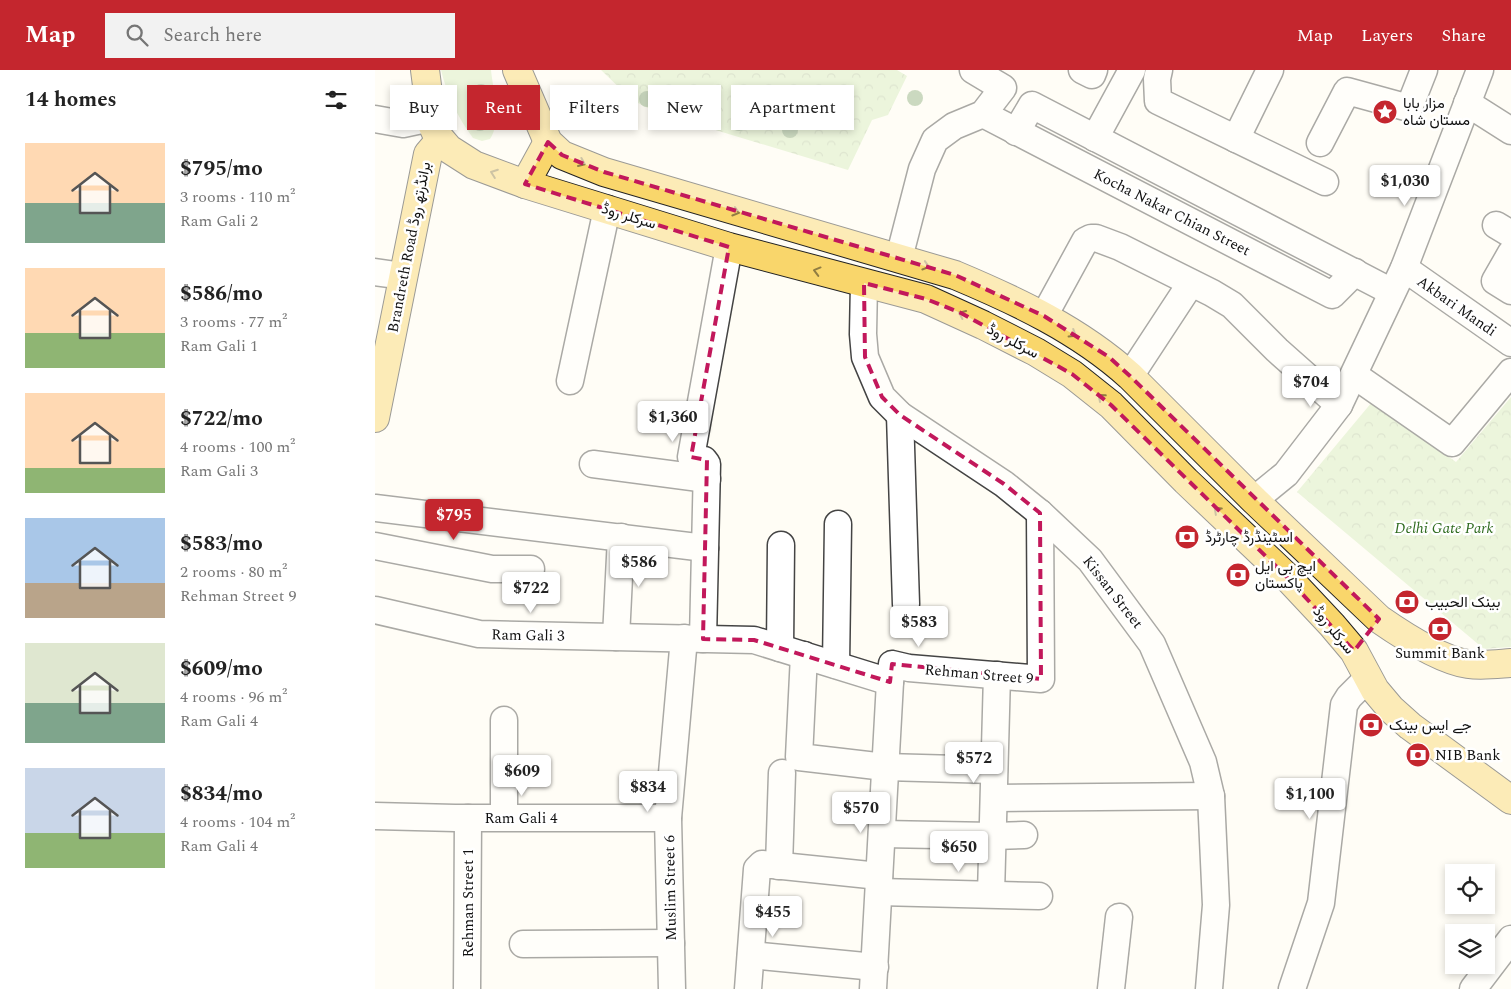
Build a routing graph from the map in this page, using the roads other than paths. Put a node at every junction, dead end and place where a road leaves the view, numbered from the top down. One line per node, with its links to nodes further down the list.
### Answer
1 (425, 70): 11 (main road)
2 (517, 70): 24 (main road)
3 (973, 70): 12 (street)
4 (1081, 70): 5 (street)
5 (1094, 70)
6 (1132, 70): 22 (street)
7 (1270, 70): 23 (street)
8 (1424, 70): 25 (street)
9 (1480, 70): 13 (street, Akbari Mandi)
10 (1163, 71): 23 (street)
11 (428, 85)
12 (1003, 88): 14 (street); 15 (street)
13 (1467, 103): 20 (street); 32 (street, Akbari Mandi)
14 (1032, 105): 21 (street); 22 (street)
15 (983, 114): 21 (street, Kocha Nakar Chian Street); 31 (street)
16 (375, 119): 17 (street)
17 (390, 122)
18 (435, 130): 35 (main road, Brandreth Road برانڈرتھ روڈ)
19 (436, 130): 27 (main road, سرکلر روڈ, one-way to 19)
20 (1511, 131)
21 (1016, 132): 34 (street, Kocha Nakar Chian Street)
22 (1095, 138): 34 (street)
23 (1236, 139): 26 (street)
24 (548, 142): 27 (main road); 31 (main road, one-way to 31)
25 (1319, 143)
26 (1325, 182)
27 (525, 184): 28 (main road, سرکلر روڈ)
28 (607, 209): 29 (main road, سرکلر روڈ); 46 (street)
29 (729, 247): 36 (main road, سرکلر روڈ, one-way to 29); 51 (street)
30 (1511, 253): 38 (street)
31 (899, 258): 40 (main road, one-way to 40)
32 (1404, 268): 39 (street, Akbari Mandi); 41 (street, Akbari Mandi)
33 (375, 272): 35 (street)
34 (1355, 272): 39 (street)
35 (403, 276): 42 (main road, Brandreth Road برانڈرتھ روڈ)
36 (864, 283): 48 (street, Kissan Street); 67 (main road, سرکلر روڈ, one-way to 36)
37 (1191, 283): 40 (street); 45 (street); 47 (street)
38 (1511, 291)
39 (1392, 292): 44 (street, Akbari Mandi)
40 (1044, 316): 45 (main road, one-way to 45)
41 (1511, 343)
42 (381, 353): 49 (main road, Brandreth Road برانڈرتھ روڈ)
43 (1511, 372): 44 (street)
44 (1353, 375): 47 (street, Akbari Mandi)
45 (1129, 376): 52 (main road)
46 (571, 381)
47 (1339, 405): 52 (street, Akbari Mandi)
48 (900, 415): 54 (street, Kissan Street); 61 (street)
49 (375, 418)
50 (593, 464): 51 (street)
51 (707, 480): 59 (street, Muslim Street 6)
52 (1254, 500): 63 (main road)
53 (375, 508): 56 (street)
54 (1040, 513): 70 (street, Rehman Street 9); 77 (street, Kissan Street)
55 (838, 524): 69 (street)
56 (621, 538): 59 (street); 64 (street)
57 (781, 545): 66 (street)
58 (375, 546): 60 (street)
59 (705, 548): 65 (street, Muslim Street 6)
60 (531, 569)
61 (906, 604)
62 (375, 610): 64 (street, Ram Gali 3)
63 (1379, 619): 67 (main road); 68 (main road)
64 (617, 637): 65 (street, Ram Gali 3)
65 (694, 639): 66 (street); 83 (street, Muslim Street 6)
66 (792, 652): 69 (street); 74 (street)
67 (1353, 652): 71 (main road, سرکلر روڈ)
68 (1511, 663)
69 (836, 666): 72 (street)
70 (997, 675): 72 (street, Rehman Street 9); 75 (street)
71 (1368, 678): 79 (main road, سرکلر روڈ); 102 (street)
72 (890, 682): 74 (street)
73 (504, 720): 81 (street)
74 (885, 767): 75 (street); 84 (street)
75 (994, 770): 78 (street)
76 (783, 773): 87 (street)
77 (1211, 796): 78 (street); 101 (street, Kissan Street)
78 (995, 798): 86 (street)
79 (1511, 800)
80 (375, 816): 82 (street, Ram Gali 4)
81 (504, 817): 82 (street, Ram Gali 4); 83 (street, Ram Gali 4)
82 (468, 818): 97 (street, Rehman Street 1)
83 (668, 818): 93 (street, Muslim Street 6)
84 (882, 834): 86 (street); 88 (street)
85 (1024, 835): 86 (street)
86 (993, 836): 89 (street)
87 (779, 866): 88 (street); 95 (street)
88 (879, 884): 89 (street); 96 (street)
89 (991, 894): 90 (street)
90 (1039, 896)
91 (1119, 917): 100 (street)
92 (1511, 939): 103 (street)
93 (671, 943): 94 (street); 98 (street, Muslim Street 6)
94 (523, 944)
95 (751, 955): 96 (street); 99 (street)
96 (874, 978)
97 (467, 989)
98 (673, 989)
99 (748, 989)
100 (1111, 989)
101 (1209, 989)
102 (1292, 989)
103 (1473, 989)

